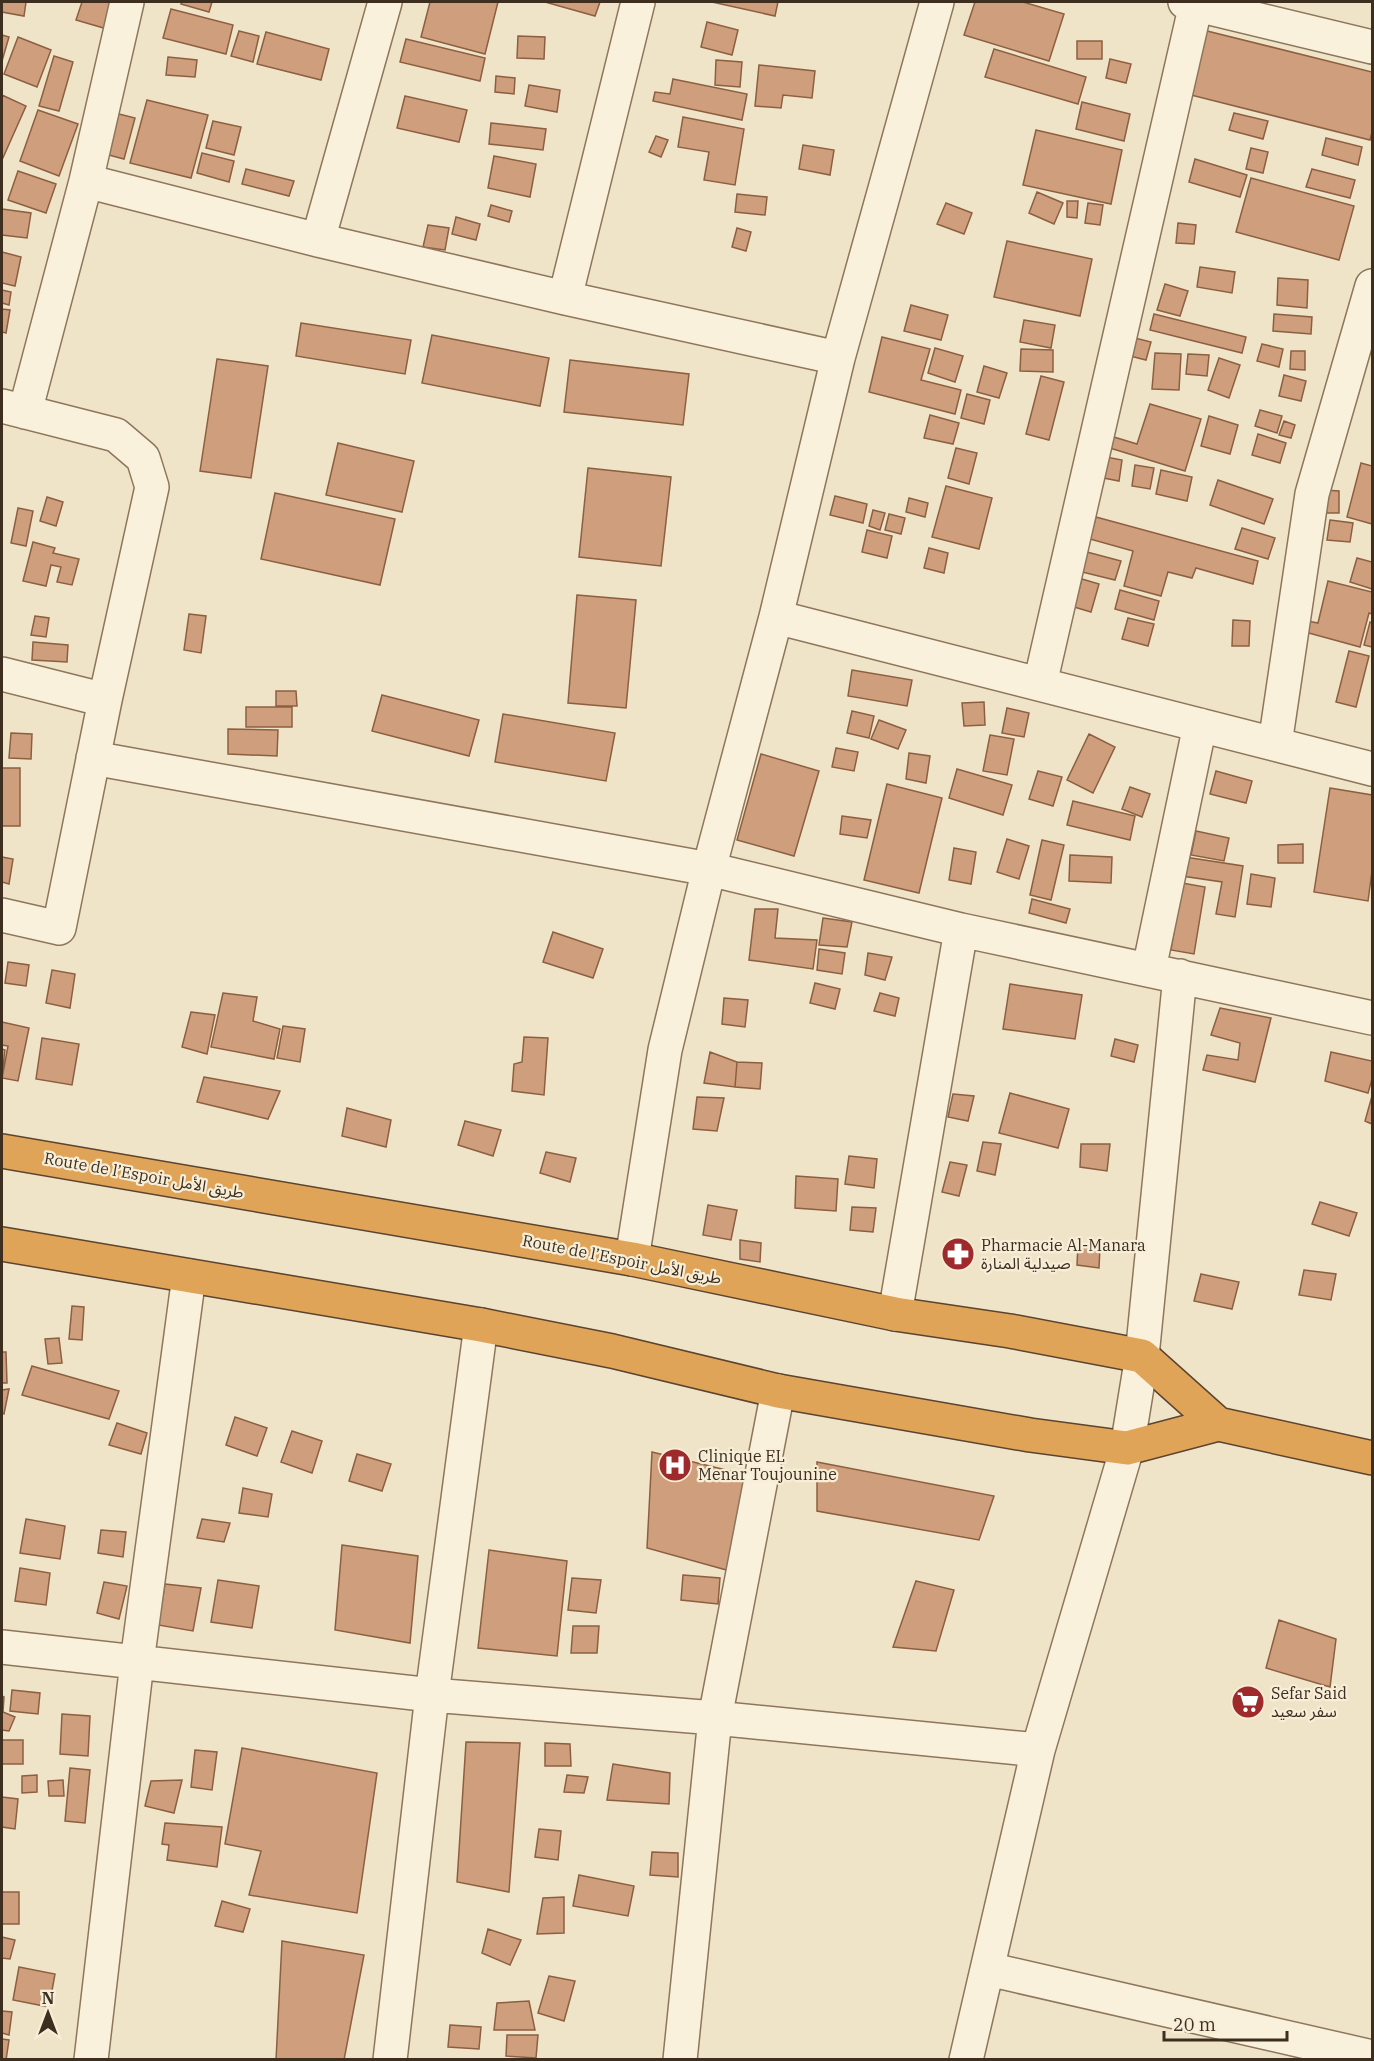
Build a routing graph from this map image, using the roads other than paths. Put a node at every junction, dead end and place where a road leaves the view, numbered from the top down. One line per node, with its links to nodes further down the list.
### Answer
1 (127, 2): 7 (street)
2 (385, 2): 8 (street)
3 (638, 2): 10 (street)
4 (937, 2): 11 (street)
5 (1191, 3): 6 (street); 15 (street)
6 (1372, 47)
7 (86, 181): 8 (street); 12 (street)
8 (318, 240): 10 (street)
9 (1372, 286): 18 (street)
10 (565, 298): 11 (street)
11 (838, 358): 13 (street)
12 (13, 409): 16 (street)
13 (776, 617): 15 (street); 21 (street)
14 (2, 674): 16 (street)
15 (1040, 684): 17 (street)
16 (105, 700): 19 (street)
17 (1200, 724): 18 (street); 24 (street)
18 (1275, 744): 20 (street)
19 (93, 758): 21 (street); 22 (street)
20 (1372, 769)
21 (709, 869): 23 (street); 28 (street)
22 (2, 915)
23 (961, 930): 24 (street); 30 (street)
24 (1165, 972): 25 (street); 32 (street)
25 (1372, 1018)
26 (2, 1151): 28 (highway, Route de l’Espoir طريق الأمل)
27 (2, 1244): 29 (highway)
28 (632, 1259): 30 (highway, Route de l’Espoir طريق الأمل)
29 (189, 1276): 31 (highway); 38 (street)
30 (895, 1314): 32 (highway, Route de l’Espoir طريق الأمل)
31 (481, 1325): 33 (highway); 39 (street)
32 (1142, 1356): 34 (highway); 35 (street)
33 (778, 1391): 35 (highway); 40 (street)
34 (1218, 1424): 35 (highway); 36 (highway)
35 (1127, 1448): 41 (street)
36 (1372, 1458)
37 (2, 1647): 38 (street)
38 (137, 1662): 39 (street); 44 (street)
39 (432, 1695): 40 (street); 45 (street)
40 (715, 1718): 41 (street); 46 (street)
41 (1038, 1750): 42 (street)
42 (988, 1969): 43 (street); 47 (street)
43 (1372, 2058)
44 (91, 2060)
45 (390, 2060)
46 (680, 2060)
47 (966, 2060)

